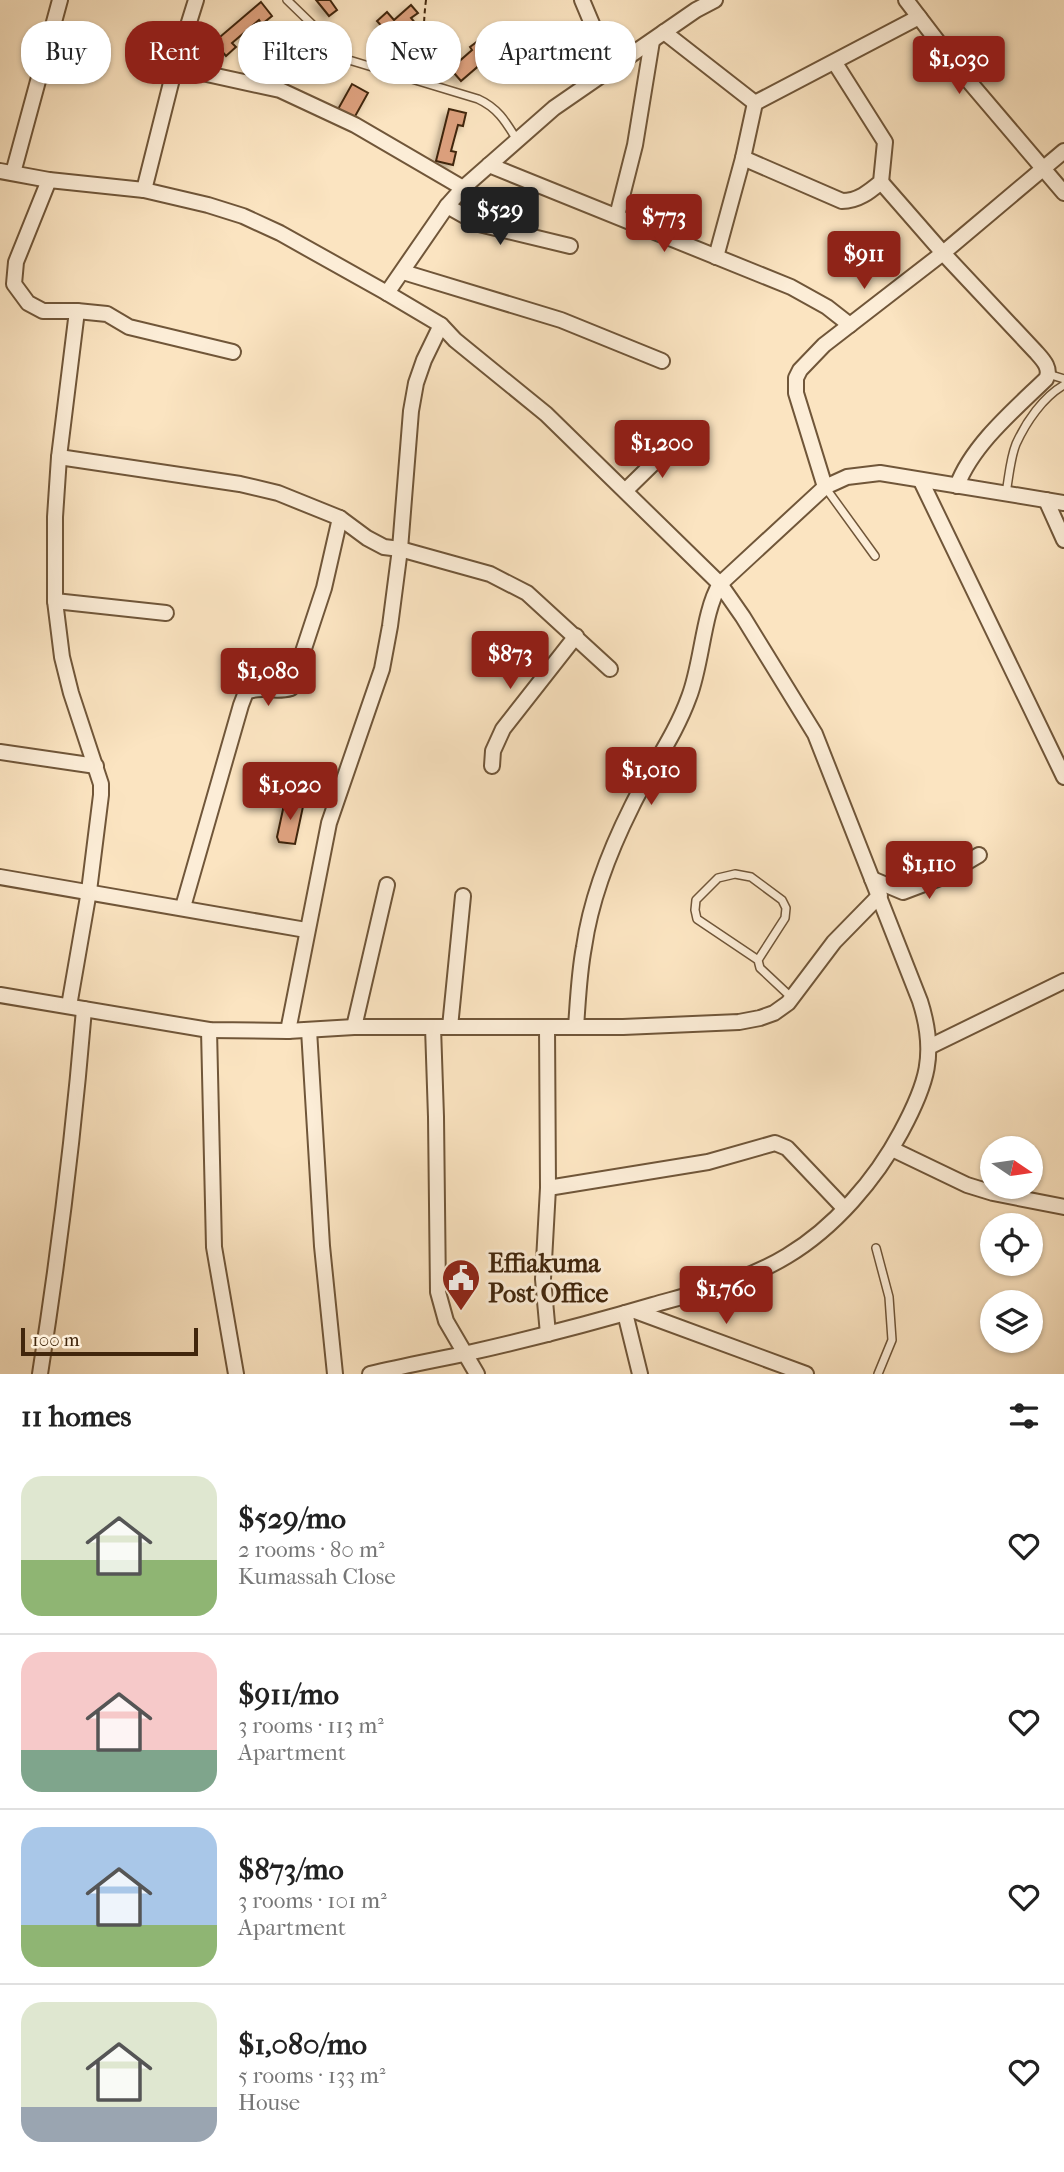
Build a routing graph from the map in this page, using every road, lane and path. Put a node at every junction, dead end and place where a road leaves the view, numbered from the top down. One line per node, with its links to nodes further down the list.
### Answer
1 (60, 0): 24 (street)
2 (196, 0): 9 (street)
3 (287, 0): 17 (lane)
4 (426, 0): 17 (path)
5 (582, 0): 10 (street)
6 (715, 0): 11 (street)
7 (906, 0): 8 (street)
8 (919, 18): 13 (street); 23 (street)
9 (189, 21)
10 (591, 21)
11 (658, 37): 12 (street); 18 (street); 31 (street)
12 (636, 52)
13 (835, 63): 18 (street); 26 (street)
14 (224, 78): 27 (street)
15 (171, 84): 28 (street)
16 (589, 84): 19 (street)
17 (436, 86): 19 (lane)
18 (755, 103): 21 (street)
19 (517, 140): 22 (street)
20 (1064, 150): 23 (street)
21 (743, 158): 26 (street); 34 (street)
22 (489, 165): 27 (street); 31 (street)
23 (1043, 168): 29 (street); 33 (street)
24 (7, 172): 25 (street)
25 (49, 180): 28 (street); 37 (street)
26 (881, 182): 33 (street)
27 (463, 188): 30 (street)
28 (144, 190): 36 (street)
29 (1064, 193)
30 (447, 206): 32 (street); 35 (street)
31 (617, 216): 34 (street)
32 (570, 246)
33 (943, 253): 39 (street); 42 (street)
34 (716, 257): 39 (street)
35 (403, 272): 36 (street); 41 (street)
36 (387, 293): 38 (street)
37 (77, 311): 40 (street); 46 (street)
38 (441, 325): 50 (street); 56 (street)
39 (850, 325): 49 (street)
40 (233, 352)
41 (662, 361)
42 (1048, 374): 43 (lane); 48 (street)
43 (1064, 379)
44 (1064, 385): 51 (lane)
45 (673, 444): 50 (street)
46 (59, 457): 54 (street); 59 (street)
47 (920, 481): 48 (street); 49 (street); 66 (street)
48 (957, 486): 51 (street)
49 (825, 487): 57 (lane); 58 (street)
50 (626, 490): 58 (street)
51 (1006, 493): 52 (street)
52 (1046, 500): 53 (street); 55 (street)
53 (1064, 503)
54 (340, 519): 56 (street); 74 (street)
55 (1064, 540)
56 (400, 549): 61 (street); 75 (street)
57 (875, 556)
58 (720, 584): 69 (street); 86 (street)
59 (55, 601): 60 (street); 64 (street)
60 (166, 612)
61 (576, 636): 62 (street); 65 (street)
62 (610, 669)
63 (0, 752): 64 (street)
64 (96, 766): 71 (street)
65 (492, 766)
66 (1064, 777)
67 (979, 855): 69 (street)
68 (0, 877): 71 (street)
69 (872, 879): 73 (street)
70 (387, 885): 82 (street)
71 (89, 891): 74 (street); 80 (street)
72 (463, 895): 84 (street)
73 (880, 895): 79 (street); 90 (street)
74 (183, 907): 75 (street)
75 (306, 930): 89 (street)
76 (758, 960): 76 (lane); 79 (lane)
77 (1064, 981): 90 (street)
78 (0, 995): 80 (street)
79 (792, 998): 86 (street)
80 (69, 1006): 81 (street)
81 (84, 1009): 87 (street); 99 (street)
82 (354, 1027): 83 (street); 88 (street)
83 (433, 1027): 84 (street); 98 (street)
84 (450, 1027): 85 (street)
85 (547, 1027): 86 (street); 92 (street)
86 (576, 1027)
87 (209, 1030): 89 (street); 100 (street)
88 (309, 1030): 89 (street); 101 (street)
89 (288, 1031)
90 (929, 1047): 91 (street)
91 (892, 1149): 93 (street); 94 (street)
92 (548, 1188): 94 (street); 97 (street)
93 (1064, 1207)
94 (844, 1208): 96 (street)
95 (876, 1248): 106 (lane)
96 (630, 1312): 97 (street); 104 (street); 105 (street)
97 (548, 1334): 98 (street)
98 (466, 1353): 102 (street); 103 (street)
99 (40, 1374)
100 (236, 1374)
101 (335, 1374)
102 (370, 1374)
103 (477, 1374)
104 (640, 1374)
105 (806, 1374)
106 (878, 1374)

